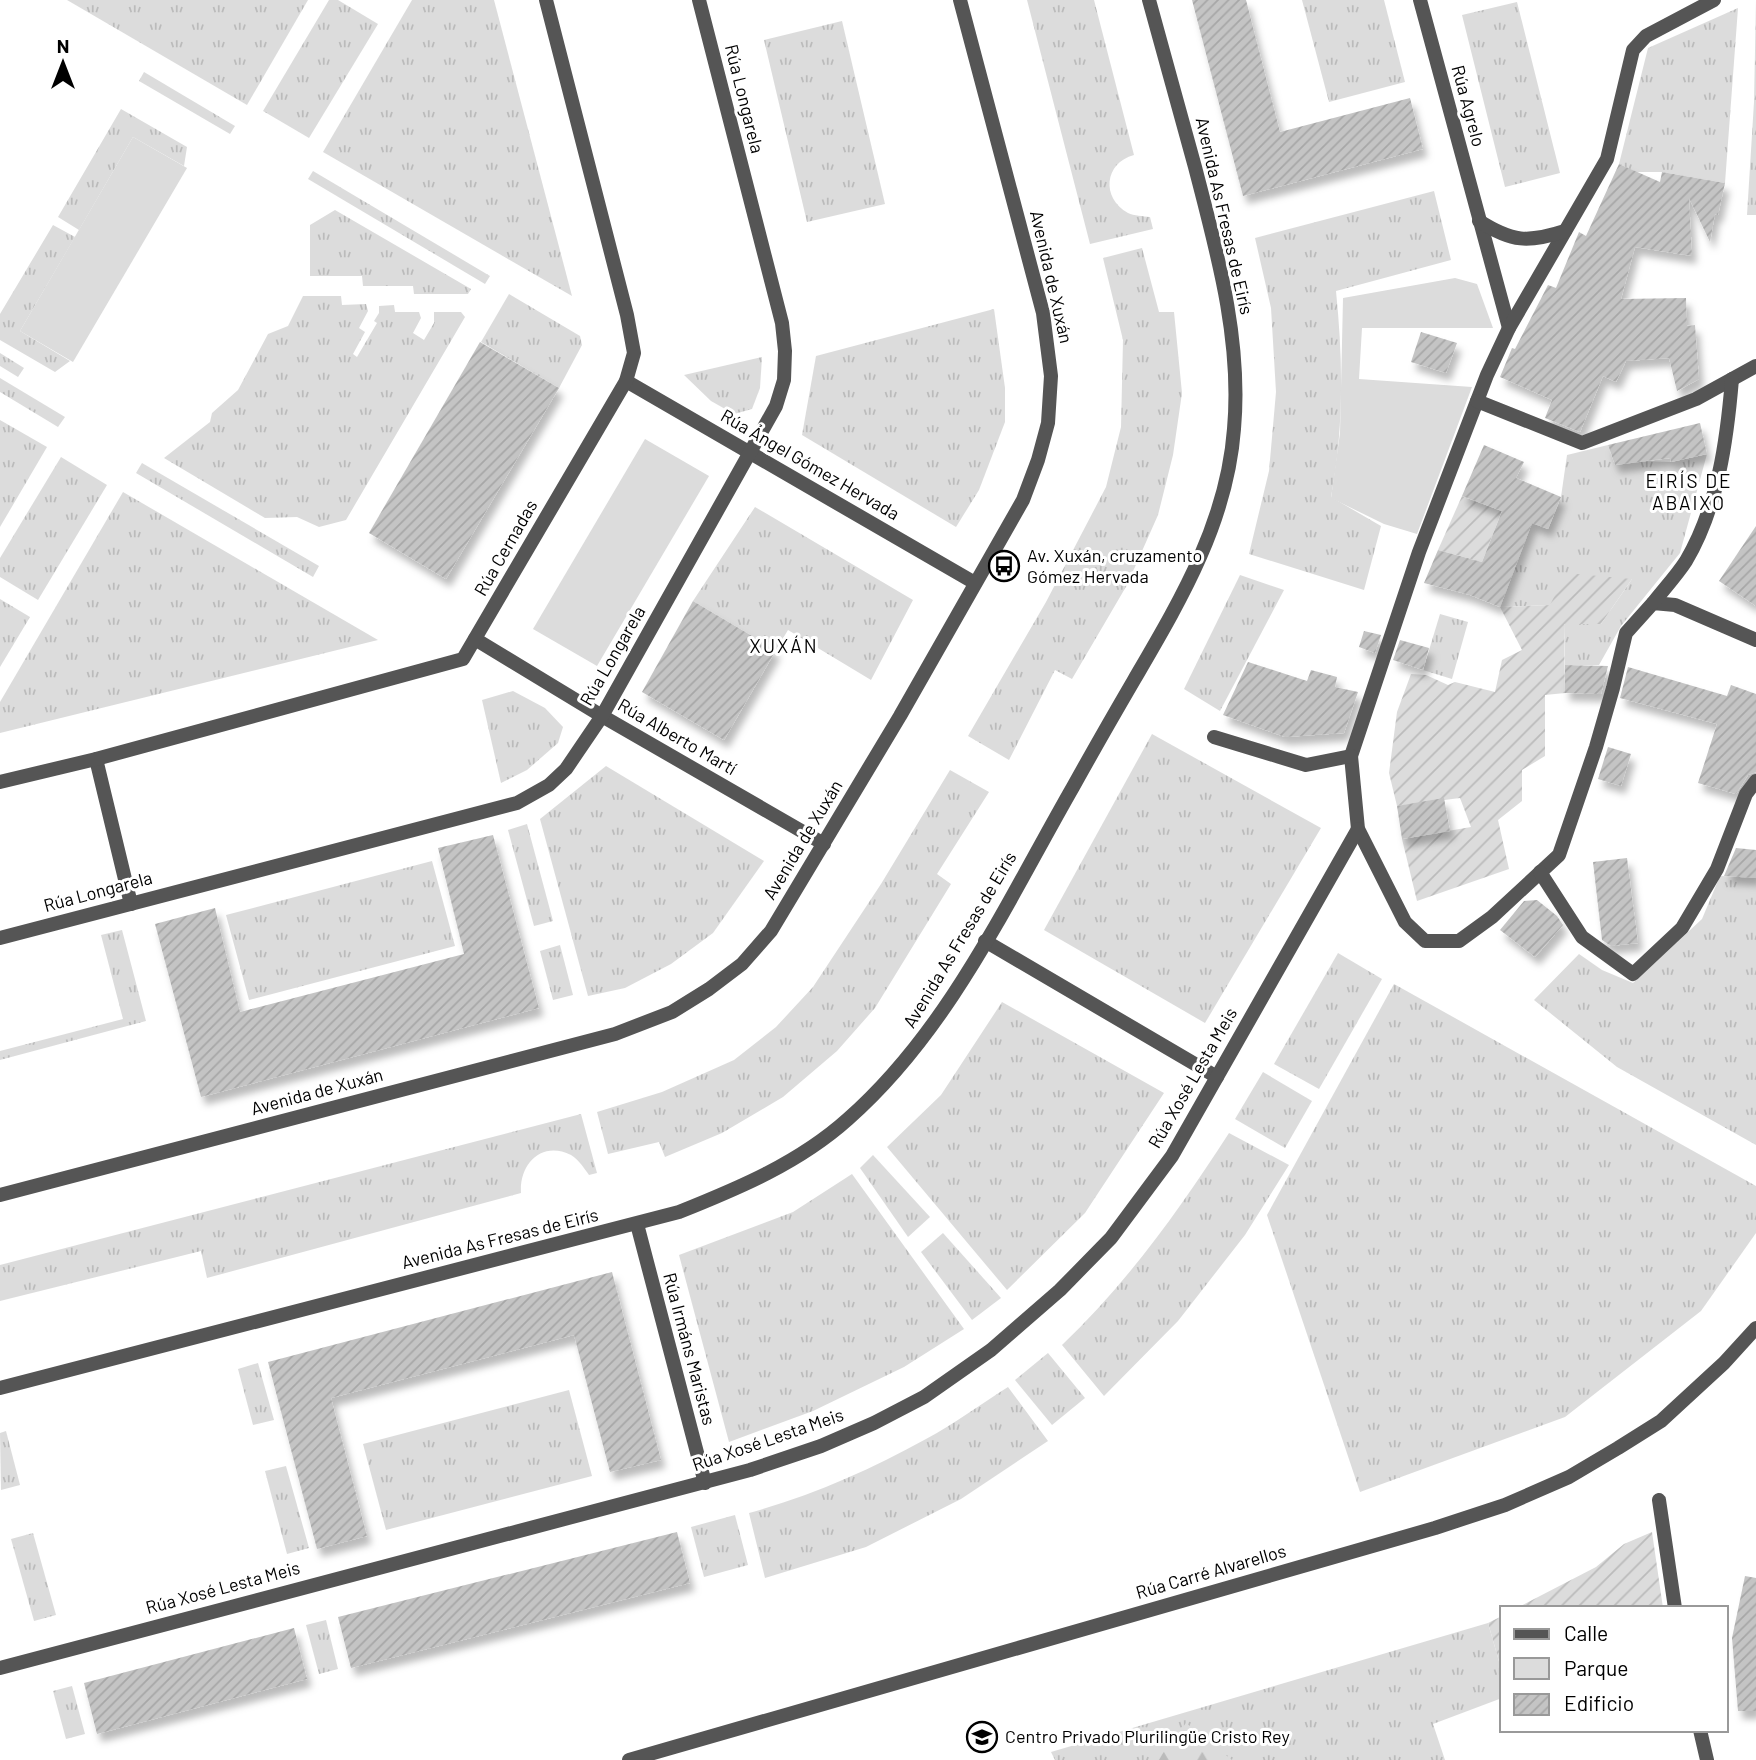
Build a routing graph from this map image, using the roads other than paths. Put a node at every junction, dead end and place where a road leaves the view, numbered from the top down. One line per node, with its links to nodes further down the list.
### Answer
1 (546, 0): 12 (street, Rúa Cernadas)
2 (699, 0): 14 (street, Rúa Longarela)
3 (960, 0): 15 (street, Avenida de Xuxán)
4 (1149, 0): 30 (street, Avenida As Fresas de Eirís)
5 (1420, 0): 7 (street, Rúa Agrelo)
6 (1714, 0): 8 (street)
7 (1479, 221): 8 (street); 9 (street, Rúa Agrelo)
8 (1565, 232): 9 (street)
9 (1509, 328): 13 (street)
10 (1756, 366): 11 (street)
11 (1732, 379): 13 (street); 16 (street)
12 (626, 381): 14 (street, Rúa Ángel Gómez Hervada); 17 (street, Rúa Cernadas)
13 (1477, 401): 21 (street)
14 (751, 453): 15 (street, Rúa Ángel Gómez Hervada); 19 (street, Rúa Longarela)
15 (975, 583): 26 (street, Avenida de Xuxán)
16 (1653, 603): 18 (street); 27 (street)
17 (475, 639): 19 (street, Rúa Alberto Martí); 22 (street, Rúa Cernadas)
18 (1756, 640)
19 (602, 716): 26 (street, Rúa Alberto Martí); 28 (street, Rúa Longarela)
20 (1214, 737): 21 (street)
21 (1351, 756): 25 (street)
22 (96, 759): 24 (street, Rúa Cernadas); 28 (street)
23 (1756, 781): 27 (street)
24 (0, 782)
25 (1358, 829): 27 (street); 31 (street, Rúa Xosé Lesta Meis)
26 (824, 844): 32 (street, Avenida de Xuxán)
27 (1540, 872)
28 (131, 904): 29 (street, Rúa Longarela)
29 (0, 937)
30 (985, 941): 31 (street); 33 (street, Avenida As Fresas de Eirís)
31 (1217, 1077): 36 (street, Rúa Xosé Lesta Meis)
32 (0, 1195)
33 (637, 1224): 35 (street, Avenida As Fresas de Eirís); 36 (street, Rúa Irmáns Maristas)
34 (1756, 1328): 41 (street, Rúa Carré Alvarellos)
35 (0, 1388)
36 (705, 1483): 39 (street, Rúa Xosé Lesta Meis)
37 (1659, 1500): 38 (street)
38 (1675, 1606)
39 (0, 1668)
40 (1700, 1732): 42 (street)
41 (629, 1760)
42 (1707, 1760)

